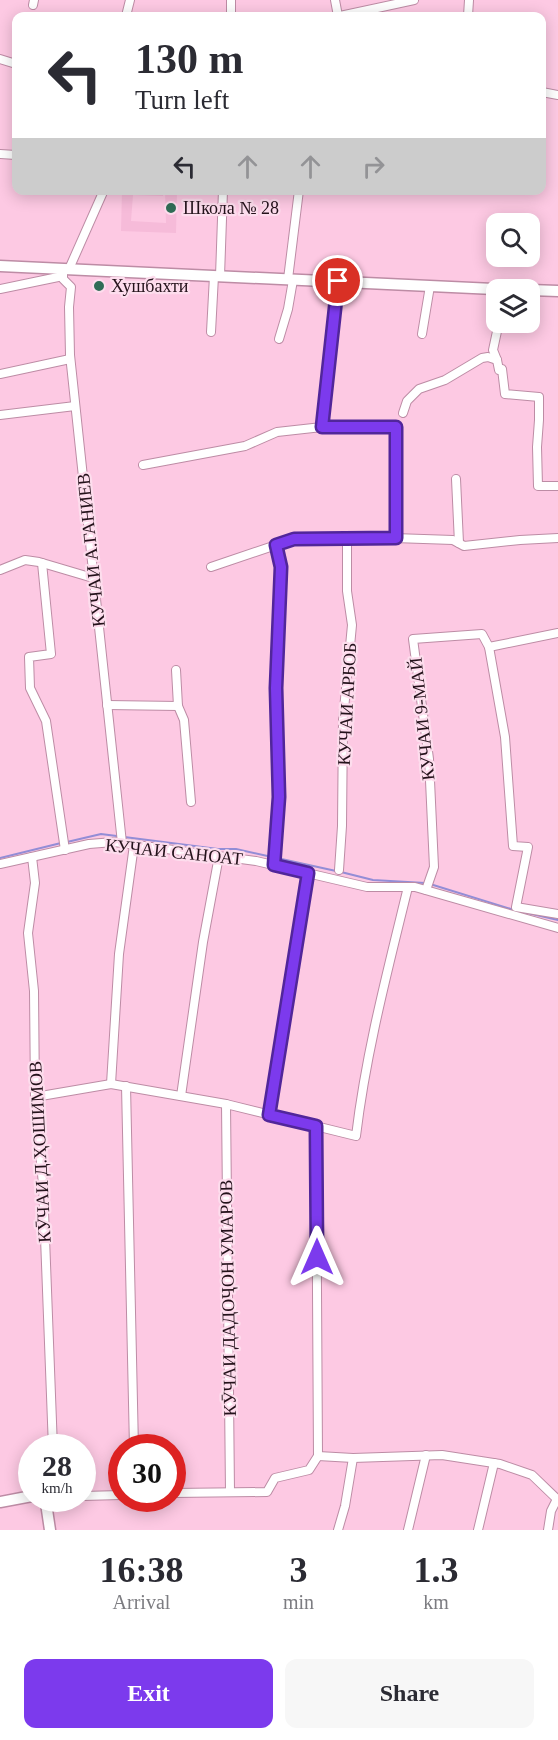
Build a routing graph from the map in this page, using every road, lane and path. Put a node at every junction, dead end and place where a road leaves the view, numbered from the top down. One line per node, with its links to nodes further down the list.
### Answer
1 (414, 0): 2 (street)
2 (358, 12)
3 (102, 195): 7 (street)
4 (223, 195): 8 (street)
5 (298, 195): 9 (street)
6 (0, 266): 7 (street)
7 (65, 271): 8 (street); 13 (street); 20 (street, КУЧАИ А.ГАНИЕВ)
8 (217, 276): 9 (street); 16 (street)
9 (290, 279): 10 (street); 19 (street)
10 (338, 281): 11 (street); 26 (street)
11 (430, 286): 12 (street); 18 (street)
12 (486, 288)
13 (0, 289)
14 (540, 290): 15 (street)
15 (558, 291)
16 (211, 332)
17 (497, 333): 21 (street)
18 (422, 334)
19 (279, 339)
20 (70, 359): 22 (street); 23 (street, КУЧАИ А.ГАНИЕВ)
21 (497, 360): 24 (street); 29 (street)
22 (0, 374)
23 (75, 406): 25 (street); 38 (street, КУЧАИ А.ГАНИЕВ)
24 (403, 413)
25 (0, 415)
26 (322, 427): 27 (street); 31 (street)
27 (143, 465)
28 (456, 479): 33 (street)
29 (558, 486)
30 (347, 538): 31 (street); 34 (street); 52 (street, КУЧАИ АРБОБ)
31 (396, 538): 33 (street)
32 (558, 538): 33 (street)
33 (459, 543)
34 (276, 545): 36 (street); 50 (street)
35 (42, 563): 37 (street); 38 (street); 46 (street)
36 (211, 567)
37 (0, 570)
38 (93, 578): 42 (street, КУЧАИ А.ГАНИЕВ)
39 (558, 633): 40 (street)
40 (489, 647): 54 (street, КУЧАИ 9-МАЙ); 56 (street)
41 (176, 670): 43 (street)
42 (107, 705): 43 (street); 45 (street, КУЧАИ А.ГАНИЕВ)
43 (178, 706): 44 (street)
44 (190, 802)
45 (122, 839): 46 (street, КУЧАИ САНОАТ); 47 (street, КУЧАИ САНОАТ)
46 (64, 845): 49 (street, КУЧАИ САНОАТ)
47 (134, 845): 48 (street, КУЧАИ САНОАТ); 58 (street)
48 (219, 856): 50 (street, КУЧАИ САНОАТ); 60 (street)
49 (32, 857): 51 (street, КУЧАИ САНОАТ); 61 (street, КӮЧАИ Д.ҲОШИМОВ)
50 (274, 860): 53 (street, КУЧАИ САНОАТ)
51 (0, 864)
52 (339, 870)
53 (308, 873): 55 (street, КУЧАИ САНОАТ); 63 (street)
54 (427, 886): 55 (street, КУЧАИ САНОАТ); 57 (street, КУЧАИ САНОАТ)
55 (408, 887): 64 (street)
56 (558, 914)
57 (558, 928)
58 (111, 1084): 59 (street); 61 (street)
59 (126, 1086): 60 (street); 66 (street)
60 (181, 1096): 62 (street)
61 (35, 1097): 65 (street, КӮЧАИ Д.ҲОШИМОВ)
62 (226, 1104): 63 (street); 71 (street, КӮЧАИ ДАДОҶОН УМАРОВ)
63 (269, 1115): 64 (street)
64 (316, 1126): 68 (street)
65 (52, 1434)
66 (134, 1434)
67 (426, 1455): 69 (street); 70 (street); 79 (street)
68 (318, 1456): 69 (street); 71 (street)
69 (353, 1458): 78 (street)
70 (494, 1462): 74 (street); 80 (street)
71 (230, 1492): 72 (street)
72 (186, 1493)
73 (18, 1499): 75 (street)
74 (558, 1499): 81 (street)
75 (0, 1502)
76 (48, 1512): 77 (street)
77 (50, 1530)
78 (338, 1530)
79 (408, 1530)
80 (478, 1530)
81 (548, 1530)

